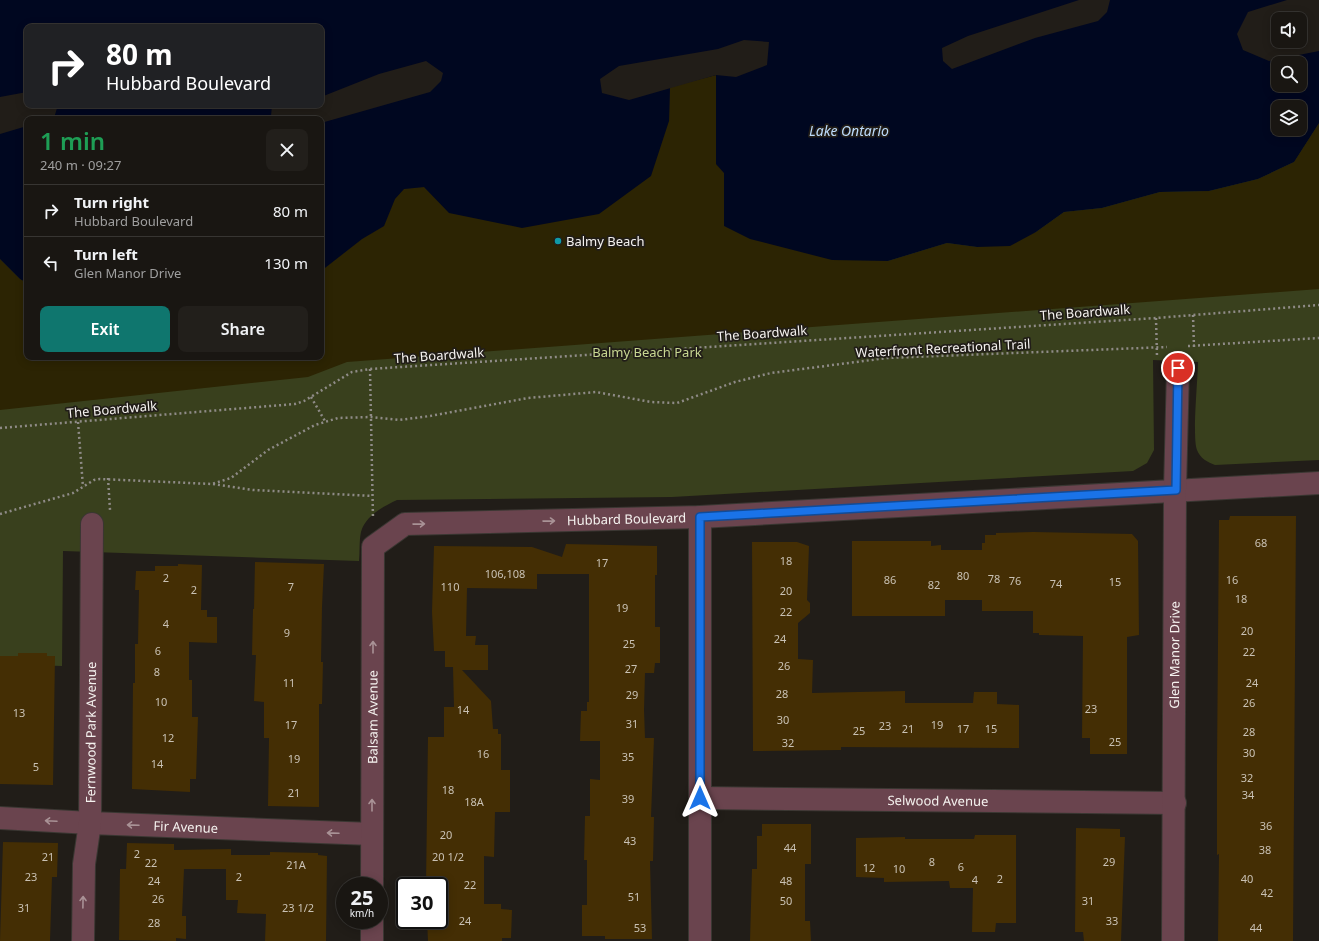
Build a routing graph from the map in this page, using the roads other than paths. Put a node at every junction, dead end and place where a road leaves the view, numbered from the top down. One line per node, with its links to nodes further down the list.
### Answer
1 (1178, 368): 3 (street, Glen Manor Drive)
2 (1319, 483): 3 (street, Hubbard Boulevard)
3 (1176, 490): 4 (street, Hubbard Boulevard); 8 (street, Glen Manor Drive)
4 (700, 517): 6 (street, Hubbard Boulevard, one-way to 4); 7 (street)
5 (92, 524): 10 (street, Fernwood Park Avenue)
6 (374, 547): 11 (street, Balsam Avenue, one-way to 6)
7 (700, 798): 8 (street, Selwood Avenue); 16 (street)
8 (1175, 803): 17 (street, Glen Manor Drive)
9 (0, 818): 10 (street, Fir Avenue, one-way to 9)
10 (90, 823): 11 (street, Fir Avenue, one-way to 10); 14 (street, Fernwood Park Avenue, one-way to 10)
11 (372, 834): 12 (street, Balsam Avenue)
12 (372, 877)
13 (372, 929): 15 (street)
14 (82, 941)
15 (372, 941)
16 (700, 941)
17 (1173, 941)

